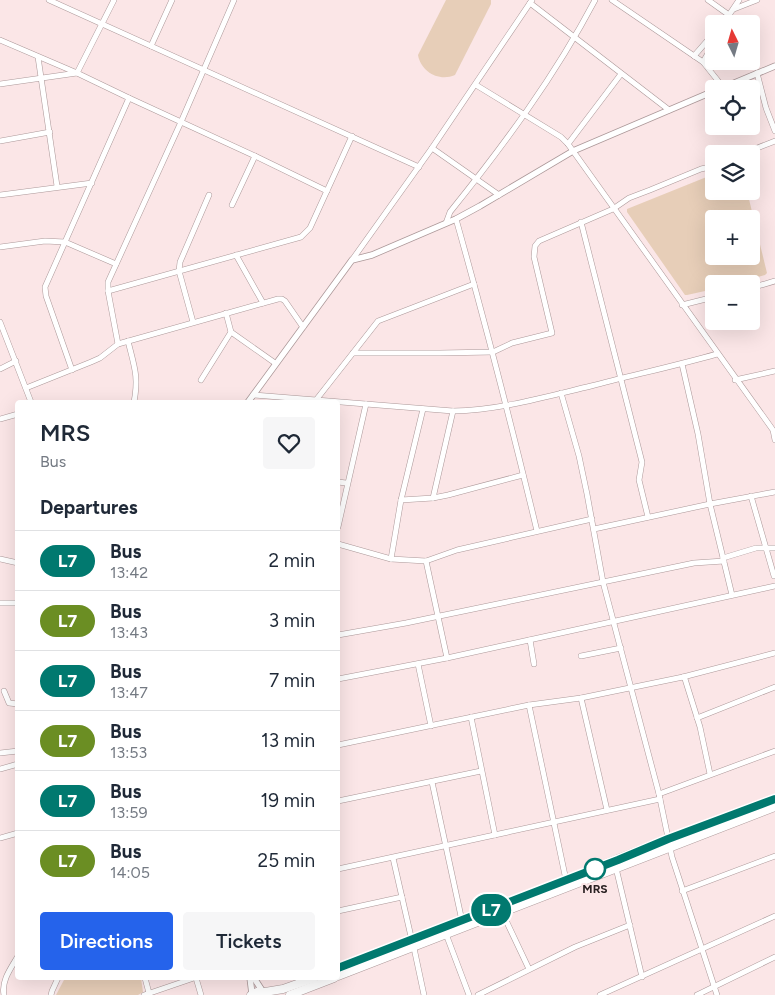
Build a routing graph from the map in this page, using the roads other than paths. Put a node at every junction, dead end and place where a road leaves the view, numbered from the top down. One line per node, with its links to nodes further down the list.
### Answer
1 (49, 0): 13 (street)
2 (114, 0): 13 (street)
3 (172, 0): 17 (street)
4 (234, 0): 23 (street)
5 (595, 0): 14 (street)
6 (612, 0): 19 (street)
7 (708, 0): 12 (street)
8 (739, 0): 11 (street)
9 (757, 0): 11 (street)
10 (531, 2): 14 (street); 31 (street)
11 (734, 9): 12 (street)
12 (729, 15)
13 (102, 24): 17 (street); 24 (street)
14 (575, 38): 26 (street); 35 (street)
15 (0, 40): 18 (street)
16 (705, 43): 19 (street)
17 (151, 46): 23 (street)
18 (38, 56): 24 (street); 27 (street)
19 (694, 56): 21 (street)
20 (705, 59): 21 (street)
21 (703, 62): 28 (street)
22 (775, 66): 25 (street)
23 (204, 71): 36 (street); 39 (street)
24 (77, 73): 27 (street); 33 (street)
25 (757, 73): 29 (street); 38 (street)
26 (621, 74): 34 (street); 42 (street)
27 (42, 78): 30 (street); 37 (street)
28 (715, 80)
29 (740, 80)
30 (0, 84)
31 (476, 84): 35 (street); 44 (street)
32 (705, 95): 34 (street)
33 (128, 98): 36 (street); 50 (street)
34 (669, 110): 45 (street)
35 (524, 114): 42 (street); 49 (street)
36 (181, 122): 46 (street); 65 (street)
37 (50, 132): 40 (street); 51 (street)
38 (775, 132)
39 (352, 136): 47 (street); 52 (street)
40 (0, 141)
41 (775, 141): 43 (street)
42 (568, 144): 45 (street)
43 (760, 147)
44 (432, 148): 47 (street); 49 (street)
45 (573, 152): 55 (street); 57 (street)
46 (255, 156): 52 (street); 56 (street)
47 (419, 167): 64 (street)
48 (705, 169): 57 (street)
49 (476, 179): 55 (street); 60 (street)
50 (92, 183): 51 (street); 61 (street)
51 (57, 186): 53 (street)
52 (327, 191): 63 (street)
53 (0, 195)
54 (209, 195): 66 (street)
55 (499, 195): 58 (street)
56 (232, 205)
57 (613, 208): 59 (street); 73 (street)
58 (456, 219): 60 (street); 68 (street)
59 (581, 222): 81 (street); 90 (street)
60 (446, 223): 64 (street)
61 (65, 242): 62 (street); 65 (street); 88 (street)
62 (0, 248)
63 (236, 255): 66 (street); 72 (street)
64 (352, 260): 77 (street)
65 (116, 264): 70 (street)
66 (179, 271): 70 (street); 76 (street)
67 (775, 281): 69 (street)
68 (474, 284): 81 (street); 82 (street)
69 (760, 285)
70 (108, 291): 80 (street)
71 (705, 300): 73 (street)
72 (263, 303): 74 (street); 77 (street)
73 (682, 305): 83 (street)
74 (226, 313): 76 (street); 78 (street)
75 (0, 322): 84 (street)
76 (194, 322): 79 (street)
77 (303, 327): 85 (street)
78 (231, 332): 85 (street); 91 (street)
79 (128, 341): 80 (street); 97 (street)
80 (118, 344): 88 (street)
81 (493, 352): 82 (street); 103 (street)
82 (353, 353): 100 (street)
83 (717, 354): 86 (street); 92 (street)
84 (16, 361): 87 (street); 93 (street)
85 (275, 363): 95 (street)
86 (682, 364): 90 (street); 117 (street)
87 (0, 369)
88 (72, 370): 93 (street)
89 (775, 371): 92 (street)
90 (620, 378): 94 (street); 119 (street)
91 (200, 380)
92 (735, 380): 108 (street)
93 (26, 388): 96 (street)
94 (561, 393): 103 (street); 120 (street)
95 (253, 395): 98 (street); 99 (street)
96 (30, 400)
97 (134, 400)
98 (249, 400)
99 (305, 400)
100 (316, 400)
101 (340, 402): 102 (street)
102 (366, 404): 104 (street); 112 (street)
103 (505, 406): 105 (street); 110 (street)
104 (423, 409): 105 (street); 116 (street)
105 (452, 411): 115 (street)
106 (15, 415): 107 (street)
107 (0, 419)
108 (774, 430): 109 (street)
109 (775, 440)
110 (522, 475): 115 (street); 122 (street)
111 (340, 482): 112 (street)
112 (346, 483): 118 (street)
113 (775, 492): 114 (street)
114 (751, 496): 117 (street); 124 (street)
115 (433, 498): 116 (street)
116 (401, 500): 127 (street)
117 (710, 504): 119 (street); 128 (street)
118 (340, 516)
119 (648, 517): 121 (street)
120 (592, 519): 121 (street); 122 (street)
121 (594, 529): 132 (street)
122 (538, 531): 129 (street)
123 (340, 545): 127 (street)
124 (766, 548): 125 (street); 128 (street); 131 (street)
125 (775, 548)
126 (0, 559): 130 (street)
127 (391, 559): 129 (street)
128 (724, 560): 132 (street); 134 (street)
129 (426, 561): 137 (street)
130 (15, 562)
131 (774, 576)
132 (603, 582): 137 (street); 138 (street)
133 (775, 586): 134 (street)
134 (732, 595): 138 (street)
135 (0, 603): 136 (street)
136 (15, 603)
137 (438, 616): 139 (street); 144 (street)
138 (614, 622): 140 (street); 141 (street)
139 (340, 634)
140 (530, 640): 144 (street); 146 (street)
141 (621, 648): 143 (street); 150 (street)
142 (775, 652): 147 (street)
143 (581, 656)
144 (447, 658): 145 (street)
145 (418, 664): 148 (street); 157 (street)
146 (534, 664)
147 (683, 677): 150 (street); 156 (street)
148 (340, 680)
149 (775, 687): 156 (street)
150 (631, 688): 152 (street); 167 (street)
151 (4, 691): 153 (street)
152 (581, 698): 154 (street); 171 (street)
153 (15, 704)
154 (529, 705): 155 (street); 172 (street)
155 (471, 718): 157 (street); 164 (street)
156 (697, 718): 165 (street)
157 (431, 726): 158 (street)
158 (340, 745)
159 (775, 751): 165 (street)
160 (15, 752): 161 (street)
161 (0, 754)
162 (15, 765): 163 (street)
163 (0, 769)
164 (481, 771): 166 (street); 174 (street)
165 (710, 774): 167 (street)
166 (432, 782): 169 (street); 177 (street)
167 (660, 796): 171 (street); 176 (street)
168 (775, 799): 176 (highway)
169 (340, 801)
170 (775, 807): 176 (highway)
171 (607, 810): 172 (street)
172 (553, 823): 174 (street); 182 (street)
173 (15, 834): 175 (street)
174 (495, 835): 177 (street)
175 (0, 838)
176 (669, 843): 180 (highway); 182 (highway); 183 (street)
177 (446, 846): 179 (street); 188 (street)
178 (775, 856): 183 (street)
179 (393, 858): 181 (street); 184 (street)
180 (616, 868): 186 (highway); 189 (street)
181 (340, 869)
182 (566, 880): 188 (highway)
183 (682, 890): 192 (street)
184 (402, 897): 185 (street); 191 (street)
185 (340, 911)
186 (502, 912): 190 (highway); 196 (street)
187 (775, 916): 192 (street)
188 (462, 921): 191 (highway)
189 (630, 925): 196 (street); 198 (street)
190 (446, 934): 191 (highway); 216 (street)
191 (413, 944): 195 (highway); 197 (highway); 215 (street)
192 (702, 949): 198 (street); 207 (street)
193 (775, 957): 207 (street)
194 (15, 962): 210 (street)
195 (340, 967)
196 (529, 969): 217 (street)
197 (340, 975)
198 (642, 978): 218 (street)
199 (57, 980): 211 (street)
200 (145, 980): 209 (street)
201 (189, 980): 209 (street)
202 (196, 980): 212 (street)
203 (250, 980): 213 (street)
204 (256, 980): 208 (street)
205 (302, 980): 208 (highway)
206 (329, 980): 214 (highway)
207 (714, 986): 219 (street); 220 (street)
208 (266, 993): 213 (highway)
209 (147, 994)
210 (4, 995)
211 (52, 995)
212 (200, 995)
213 (251, 995)
214 (290, 995)
215 (424, 995)
216 (468, 995)
217 (478, 995)
218 (600, 995)
219 (697, 995)
220 (717, 995)

